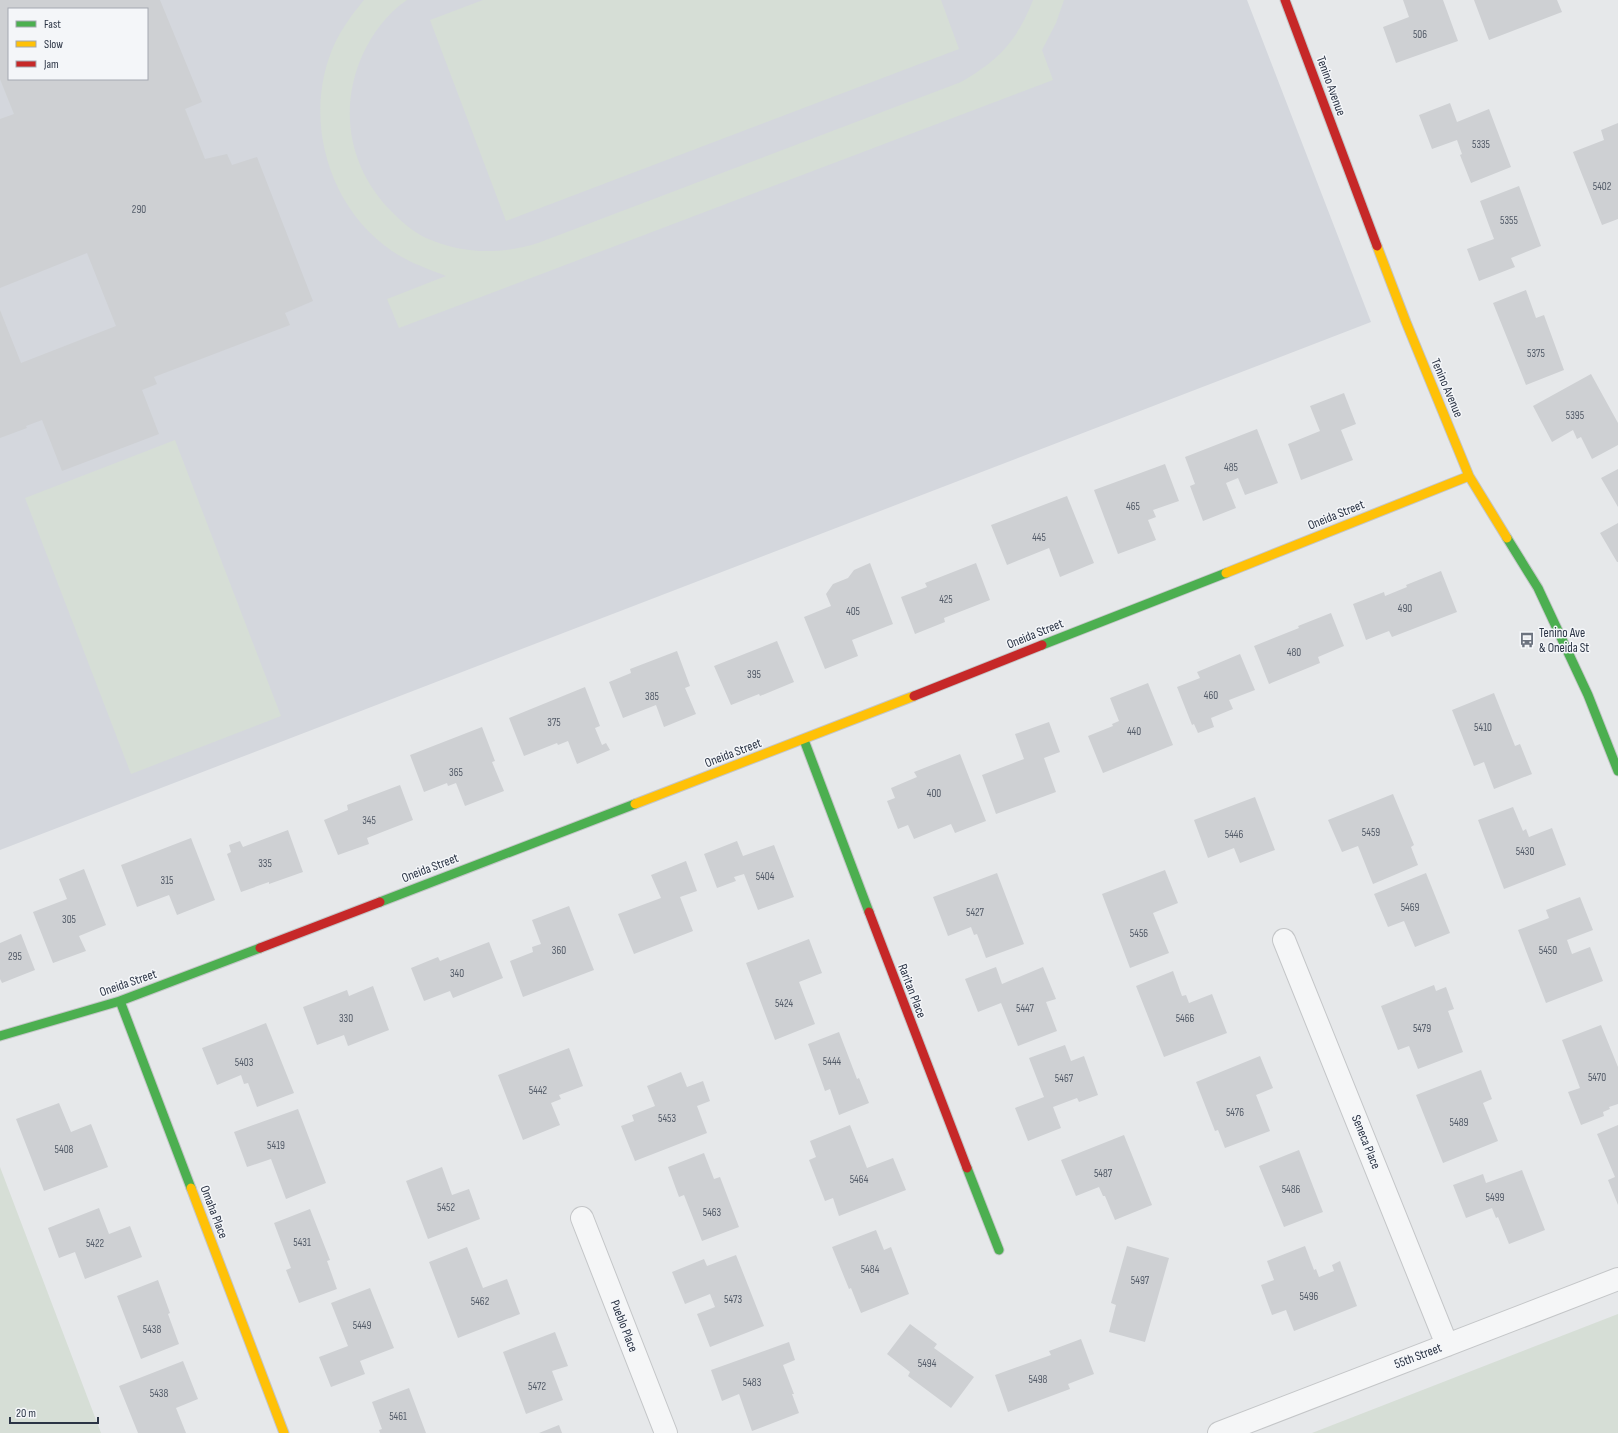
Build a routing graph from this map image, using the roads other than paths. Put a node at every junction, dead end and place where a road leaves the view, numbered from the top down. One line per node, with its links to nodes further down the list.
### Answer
1 (1285, 0): 2 (street, Tenino Avenue)
2 (1469, 476): 3 (street, Oneida Street); 4 (street, Tenino Avenue)
3 (804, 740): 6 (street, Oneida Street); 9 (street, Raritan Place)
4 (1618, 771)
5 (1284, 940): 11 (street, Seneca Place)
6 (120, 1001): 7 (street, Oneida Street); 12 (street, Omaha Place)
7 (0, 1036)
8 (582, 1218): 13 (street, Pueblo Place)
9 (999, 1250)
10 (1618, 1279): 11 (street, 55th Street)
11 (1447, 1345): 14 (street, 55th Street)
12 (284, 1433)
13 (666, 1433)
14 (1218, 1433)

